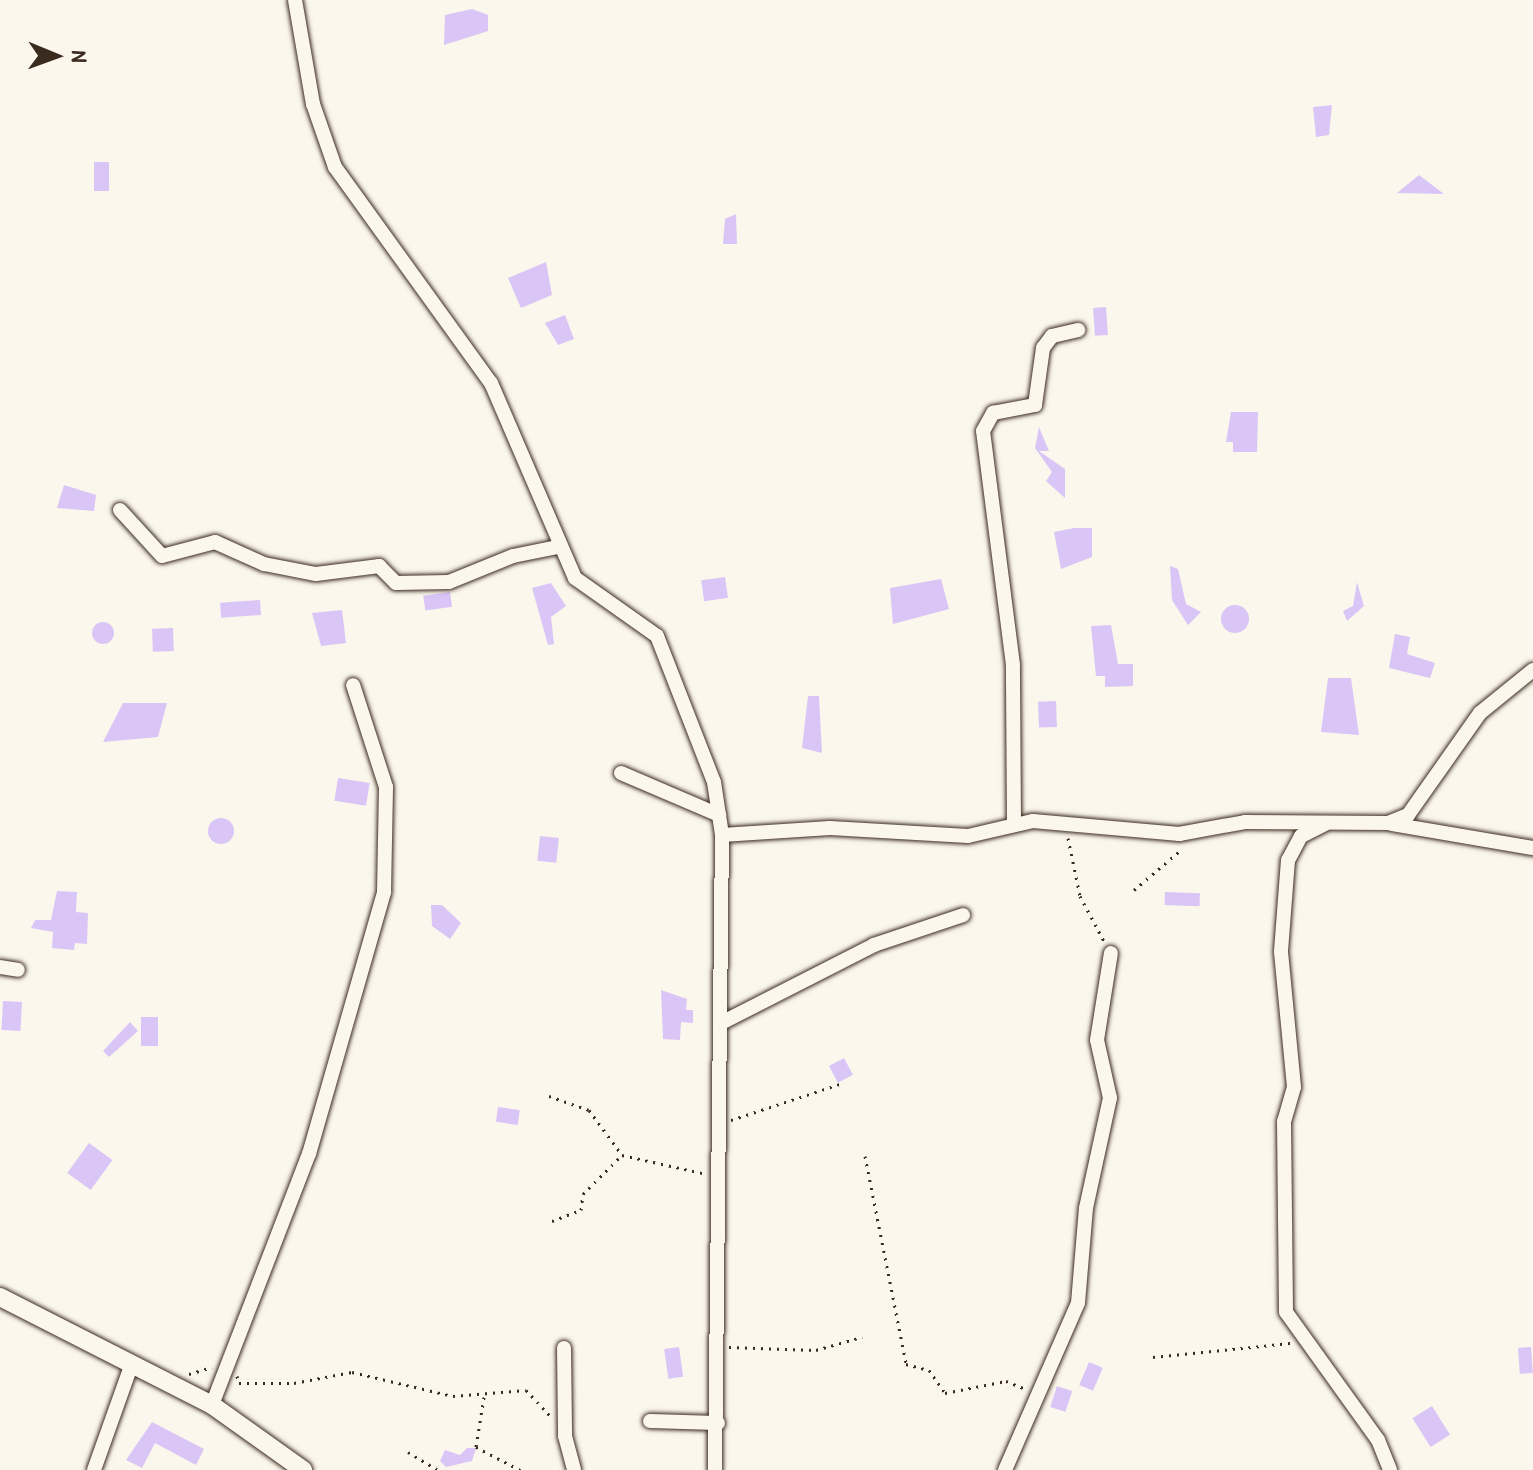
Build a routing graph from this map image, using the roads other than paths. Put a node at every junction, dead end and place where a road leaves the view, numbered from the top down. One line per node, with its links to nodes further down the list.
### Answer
1 (295, 0): 4 (street)
2 (1078, 330): 10 (street)
3 (120, 510): 4 (street)
4 (558, 547): 8 (street)
5 (1533, 670): 11 (street)
6 (353, 685): 22 (street)
7 (621, 773): 8 (street)
8 (719, 815): 12 (street)
9 (1329, 822): 10 (street); 11 (street); 30 (street)
10 (1014, 823): 12 (street)
11 (1388, 823): 13 (street)
12 (722, 835): 18 (street)
13 (1533, 848)
14 (963, 915): 18 (street)
15 (1111, 953): 29 (street)
16 (0, 967): 17 (street)
17 (18, 970)
18 (721, 1023): 24 (street)
19 (0, 1297): 21 (main road)
20 (564, 1348): 27 (street)
21 (130, 1369): 22 (main road); 25 (street)
22 (212, 1405): 26 (main road)
23 (650, 1421): 24 (street)
24 (718, 1423): 28 (street)
25 (94, 1470)
26 (303, 1470)
27 (574, 1470)
28 (715, 1470)
29 (1005, 1470)
30 (1390, 1470)

